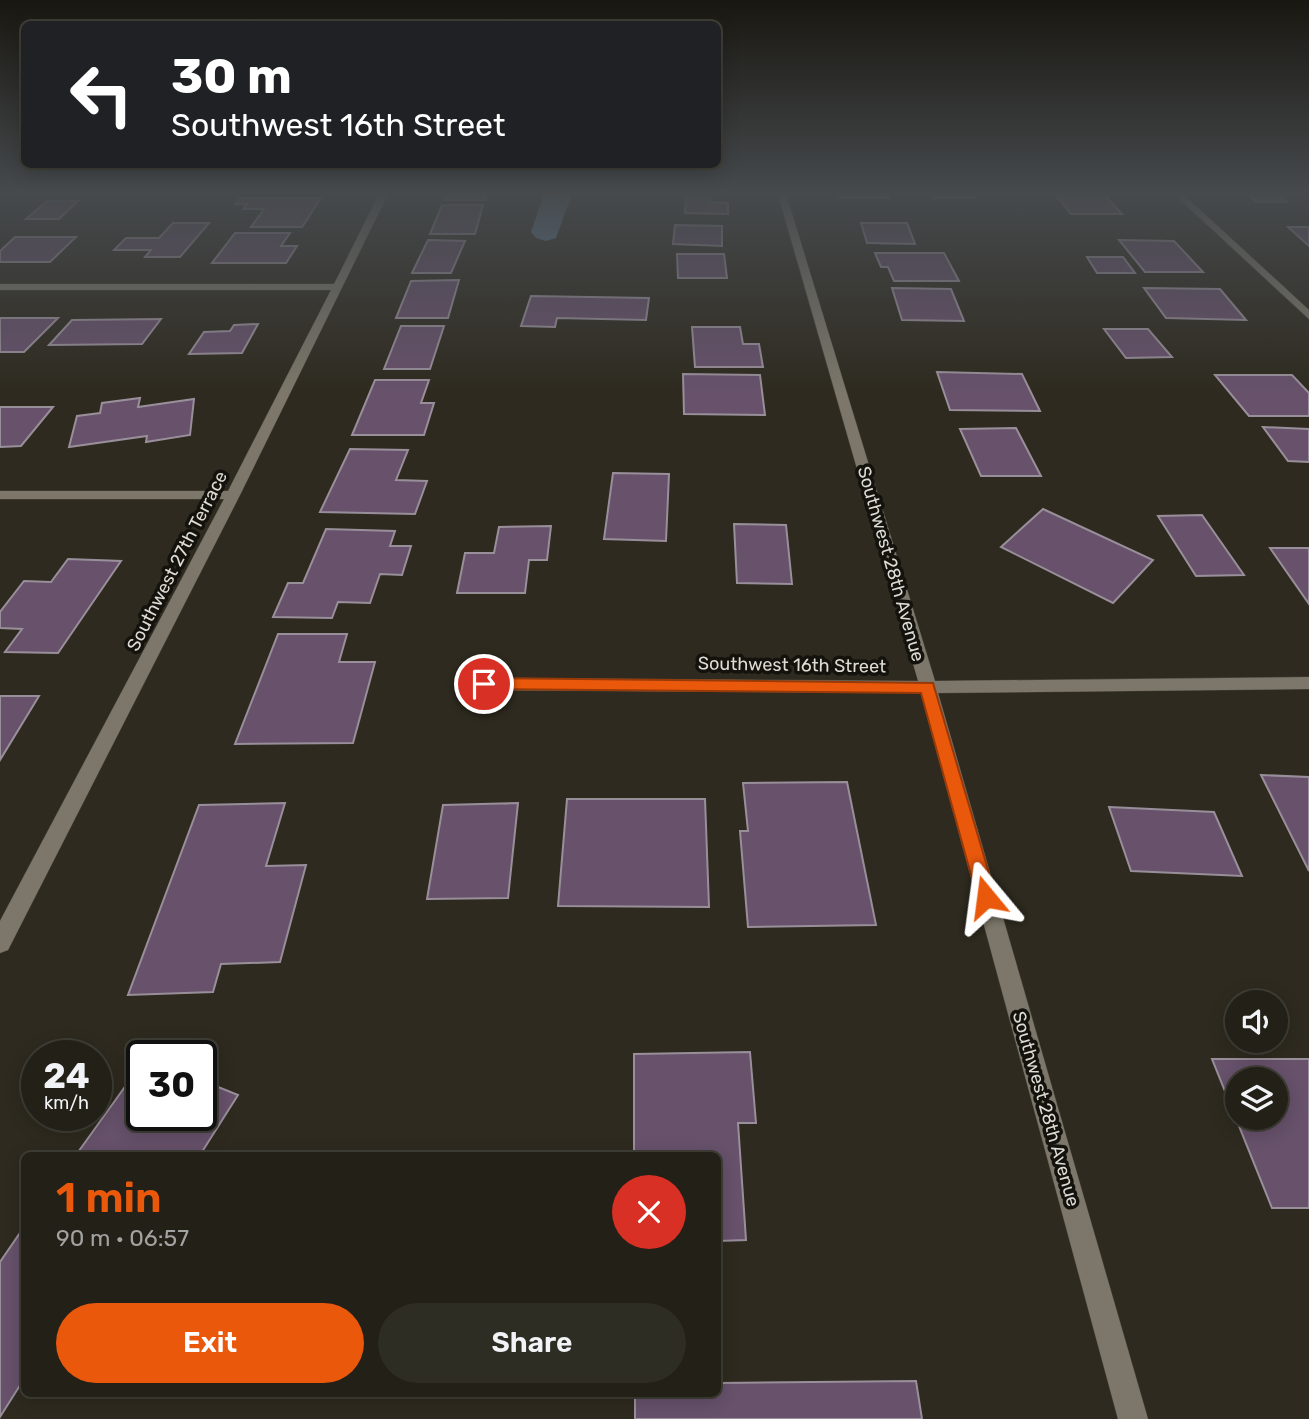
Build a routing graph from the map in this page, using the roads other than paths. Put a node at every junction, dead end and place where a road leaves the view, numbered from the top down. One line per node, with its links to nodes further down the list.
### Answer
1 (351, 260): 5 (street, Southwest 27th Terrace)
2 (802, 260): 11 (street, Southwest 28th Avenue)
3 (1249, 260): 6 (street)
4 (0, 287): 5 (street)
5 (337, 287): 8 (street, Southwest 27th Terrace)
6 (1309, 316)
7 (0, 495): 8 (street)
8 (233, 495): 12 (street, Southwest 27th Terrace)
9 (1309, 683): 11 (street, Southwest 16th Street)
10 (484, 684): 11 (street, Southwest 16th Street)
11 (928, 687): 13 (street, Southwest 28th Avenue)
12 (0, 943)
13 (1133, 1419)

